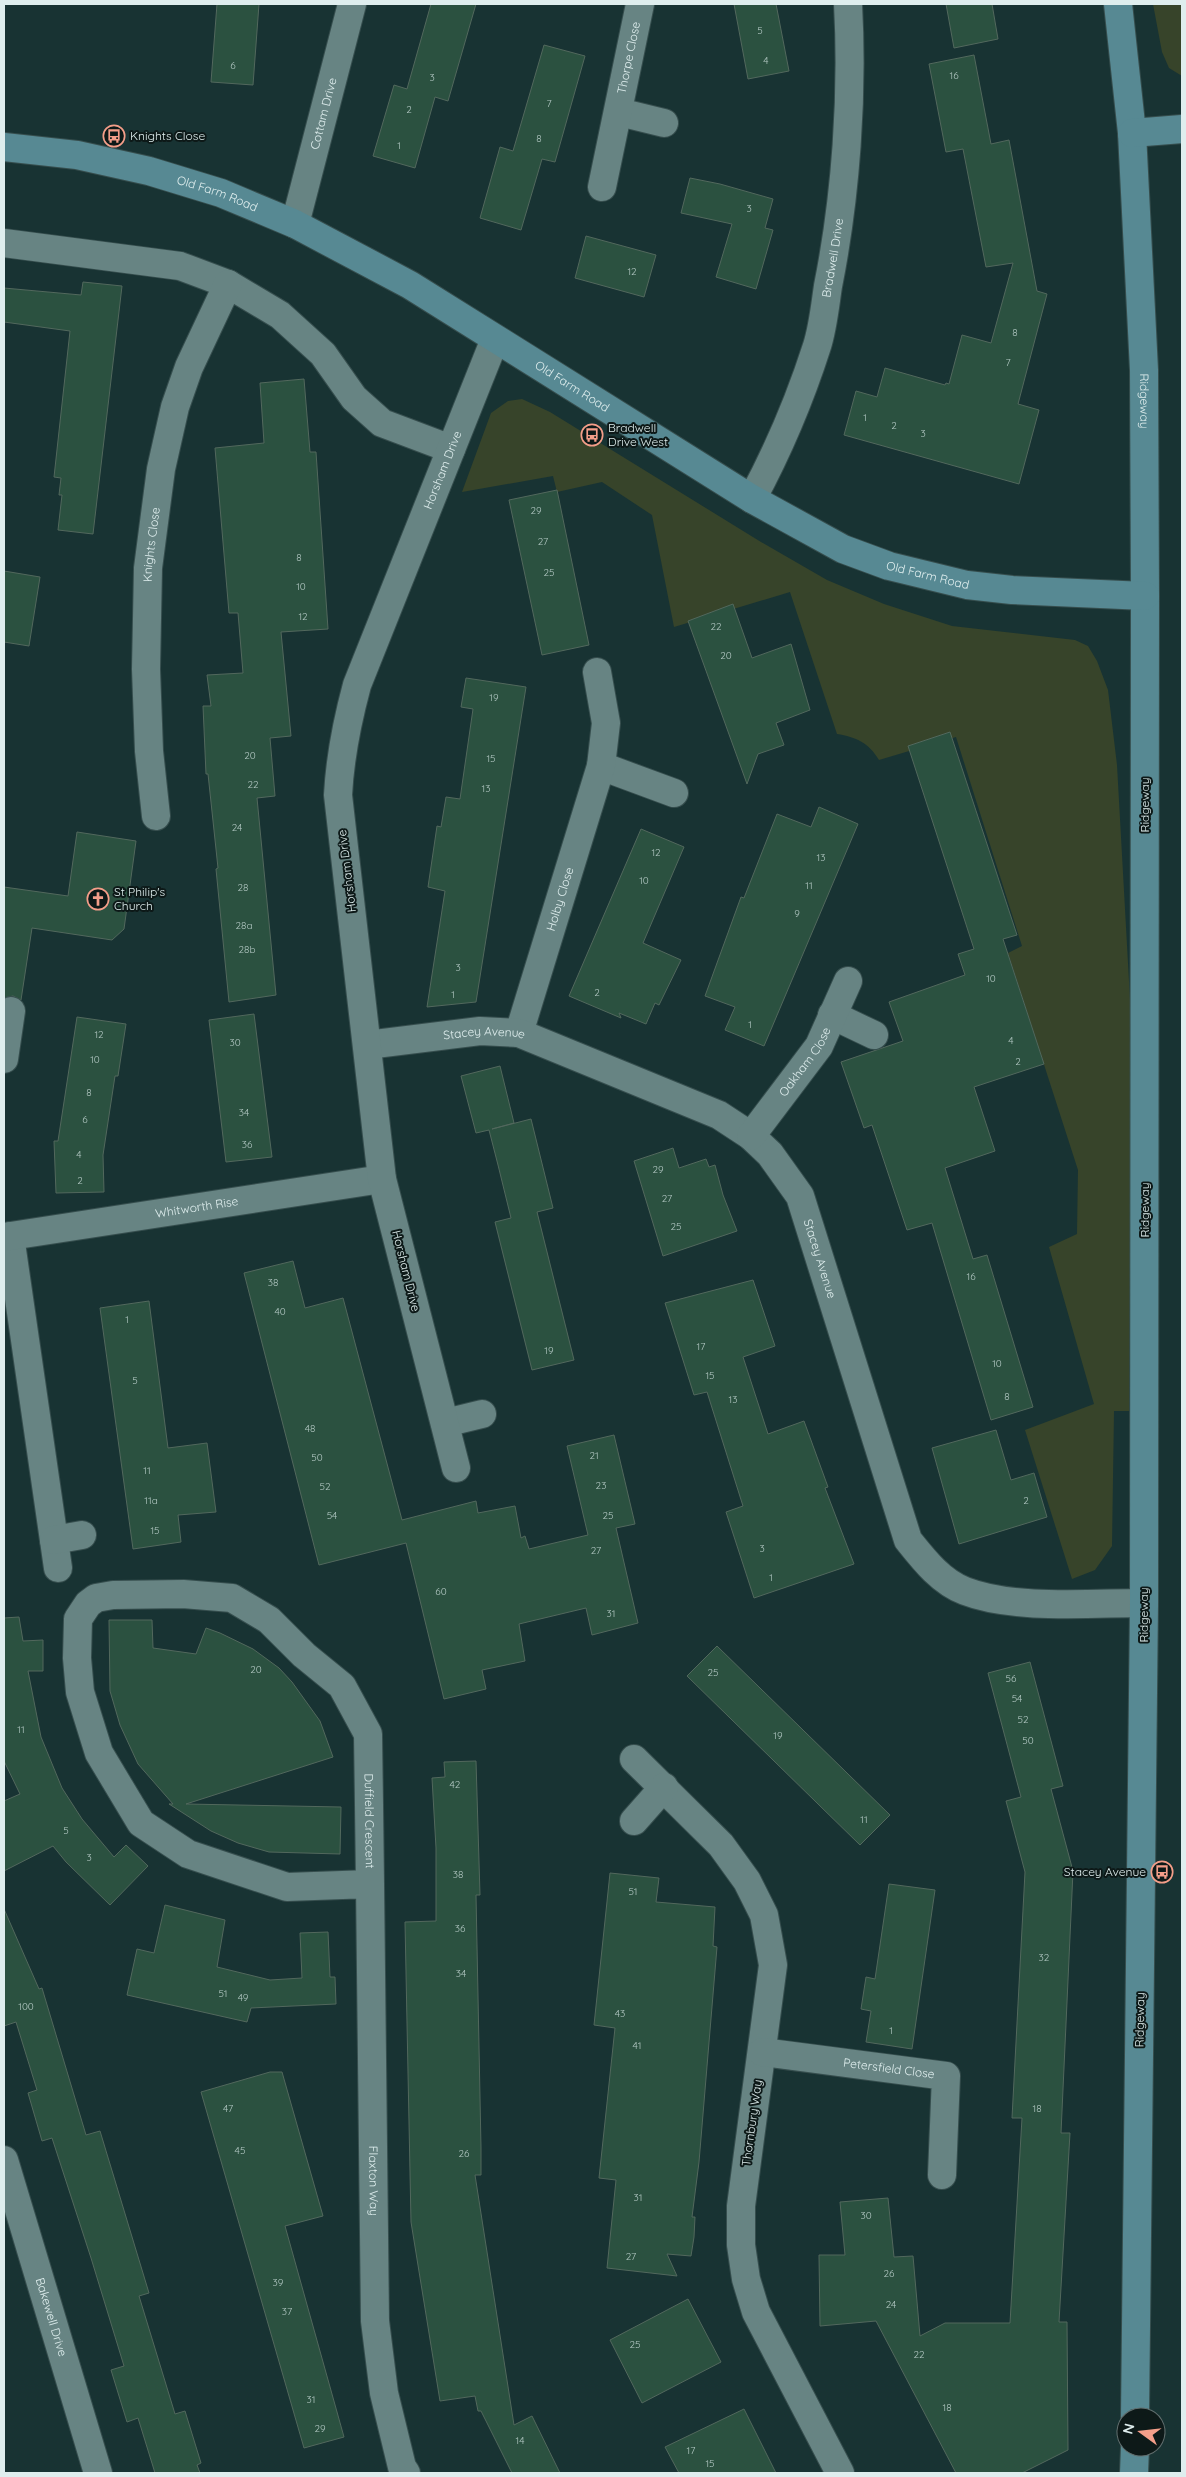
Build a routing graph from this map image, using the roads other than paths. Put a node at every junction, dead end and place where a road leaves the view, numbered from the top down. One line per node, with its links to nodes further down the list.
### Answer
1 (352, 4): 11 (street, Cottam Drive)
2 (640, 4): 5 (street, Thorpe Close)
3 (848, 4): 16 (street, Bradwell Drive)
4 (1118, 4): 8 (street, Ridgeway)
5 (619, 112): 6 (street, Thorpe Close); 10 (street, Thorpe Close)
6 (664, 123)
7 (1182, 129): 8 (street)
8 (1132, 133): 17 (street, Ridgeway)
9 (4, 147): 11 (street, Old Farm Road)
10 (602, 187)
11 (295, 224): 14 (street, Old Farm Road)
12 (4, 243): 13 (street)
13 (228, 284): 15 (street); 21 (street, Knights Close)
14 (495, 340): 15 (street, Horsham Drive); 16 (street, Old Farm Road)
15 (451, 449): 27 (street, Horsham Drive)
16 (752, 498): 17 (street, Old Farm Road)
17 (1146, 596): 38 (street, Ridgeway)
18 (597, 672): 19 (street, Holby Close)
19 (601, 766): 20 (street); 25 (street, Holby Close)
20 (674, 793)
21 (156, 816)
22 (848, 980): 24 (street, Oakham Close)
23 (10, 1011): 28 (street)
24 (832, 1015): 26 (street); 29 (street, Oakham Close)
25 (519, 1033): 27 (street, Stacey Avenue); 29 (street, Stacey Avenue)
26 (874, 1034)
27 (367, 1045): 30 (street, Horsham Drive)
28 (4, 1059)
29 (751, 1136): 38 (street, Stacey Avenue)
30 (382, 1179): 31 (street, Whitworth Rise); 33 (street, Horsham Drive)
31 (7, 1237): 36 (street, Whitworth Rise)
32 (482, 1414): 33 (street)
33 (445, 1423): 34 (street, Horsham Drive)
34 (456, 1468)
35 (82, 1535): 36 (street)
36 (54, 1540): 37 (street, Whitworth Rise)
37 (58, 1568)
38 (1144, 1603): 46 (street, Ridgeway)
39 (634, 1759): 40 (street, Thornbury Way)
40 (664, 1787): 41 (street); 43 (street, Thornbury Way)
41 (634, 1821)
42 (370, 1884): 42 (street, Duffield Crescent); 48 (street, Flaxton Way)
43 (762, 2052): 45 (street, Petersfield Close); 50 (street, Thornbury Way)
44 (4, 2160): 49 (street, Bakewell Drive)
45 (942, 2175)
46 (1135, 2407)
47 (1135, 2457): 51 (street)
48 (398, 2471)
49 (98, 2473)
50 (840, 2473)
51 (1134, 2473)

